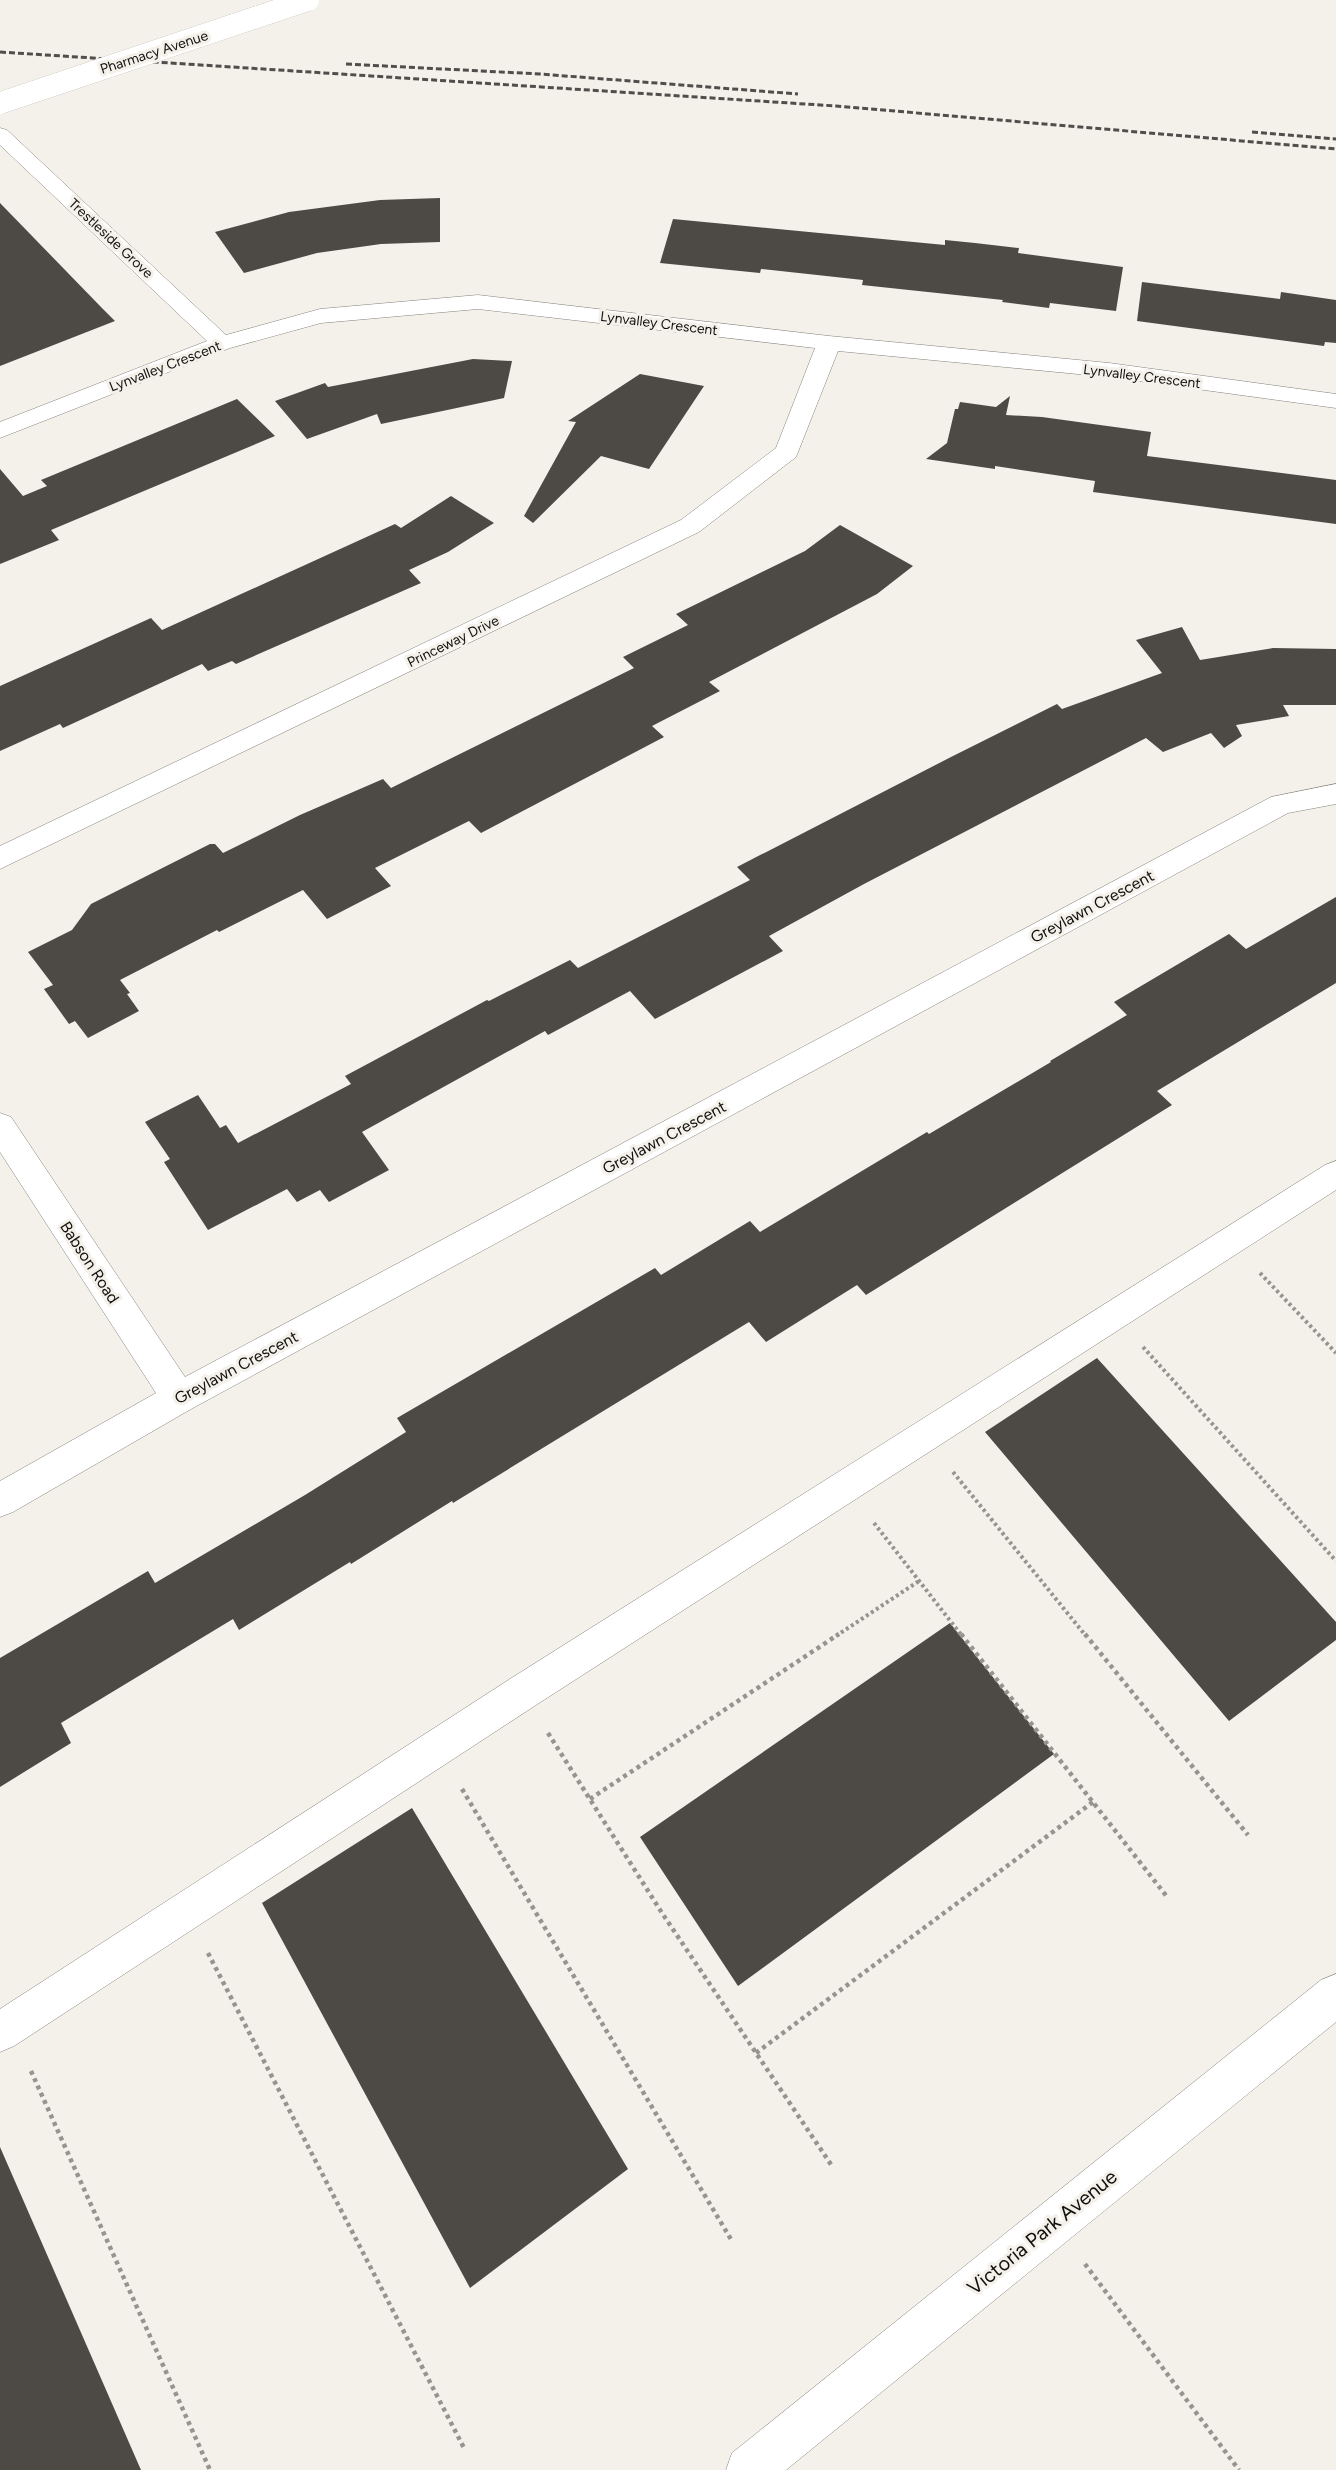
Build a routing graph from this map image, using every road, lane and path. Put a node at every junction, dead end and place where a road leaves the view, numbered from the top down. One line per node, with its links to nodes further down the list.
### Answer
1 (308, 0): 2 (street, Pharmacy Avenue, bridge)
2 (0, 103)
3 (0, 134): 4 (street, Trestleside Grove)
4 (222, 343): 5 (street, Lynvalley Crescent); 7 (street, Lynvalley Crescent)
5 (829, 344): 6 (street, Lynvalley Crescent); 9 (street, Princeway Drive)
6 (1336, 402)
7 (0, 431)
8 (1336, 794): 15 (street, Greylawn Crescent)
9 (0, 858)
10 (0, 1126): 15 (street, Babson Road)
11 (1336, 1174): 12 (lane)
12 (1229, 1242): 13 (lane); 14 (path)
13 (1114, 1315): 16 (lane); 19 (path)
14 (1336, 1353)
15 (179, 1398): 18 (street, Greylawn Crescent)
16 (924, 1436): 17 (lane); 25 (path)
17 (845, 1487): 20 (path); 21 (lane)
18 (0, 1500)
19 (1336, 1561)
20 (919, 1581): 23 (path); 24 (path)
21 (523, 1692): 22 (lane); 23 (path)
22 (437, 1748): 27 (lane); 33 (path)
23 (590, 1799): 30 (path)
24 (1093, 1802): 26 (path); 30 (path)
25 (1248, 1835)
26 (1168, 1898)
27 (186, 1911): 29 (lane); 34 (path)
28 (1336, 1995): 32 (street, Victoria Park Avenue)
29 (5, 2028): 35 (path)
30 (756, 2053): 31 (path)
31 (832, 2166)
32 (1053, 2222): 36 (street, Victoria Park Avenue); 37 (path)
33 (732, 2241)
34 (464, 2448)
35 (210, 2470)
36 (749, 2470)
37 (1239, 2470)

